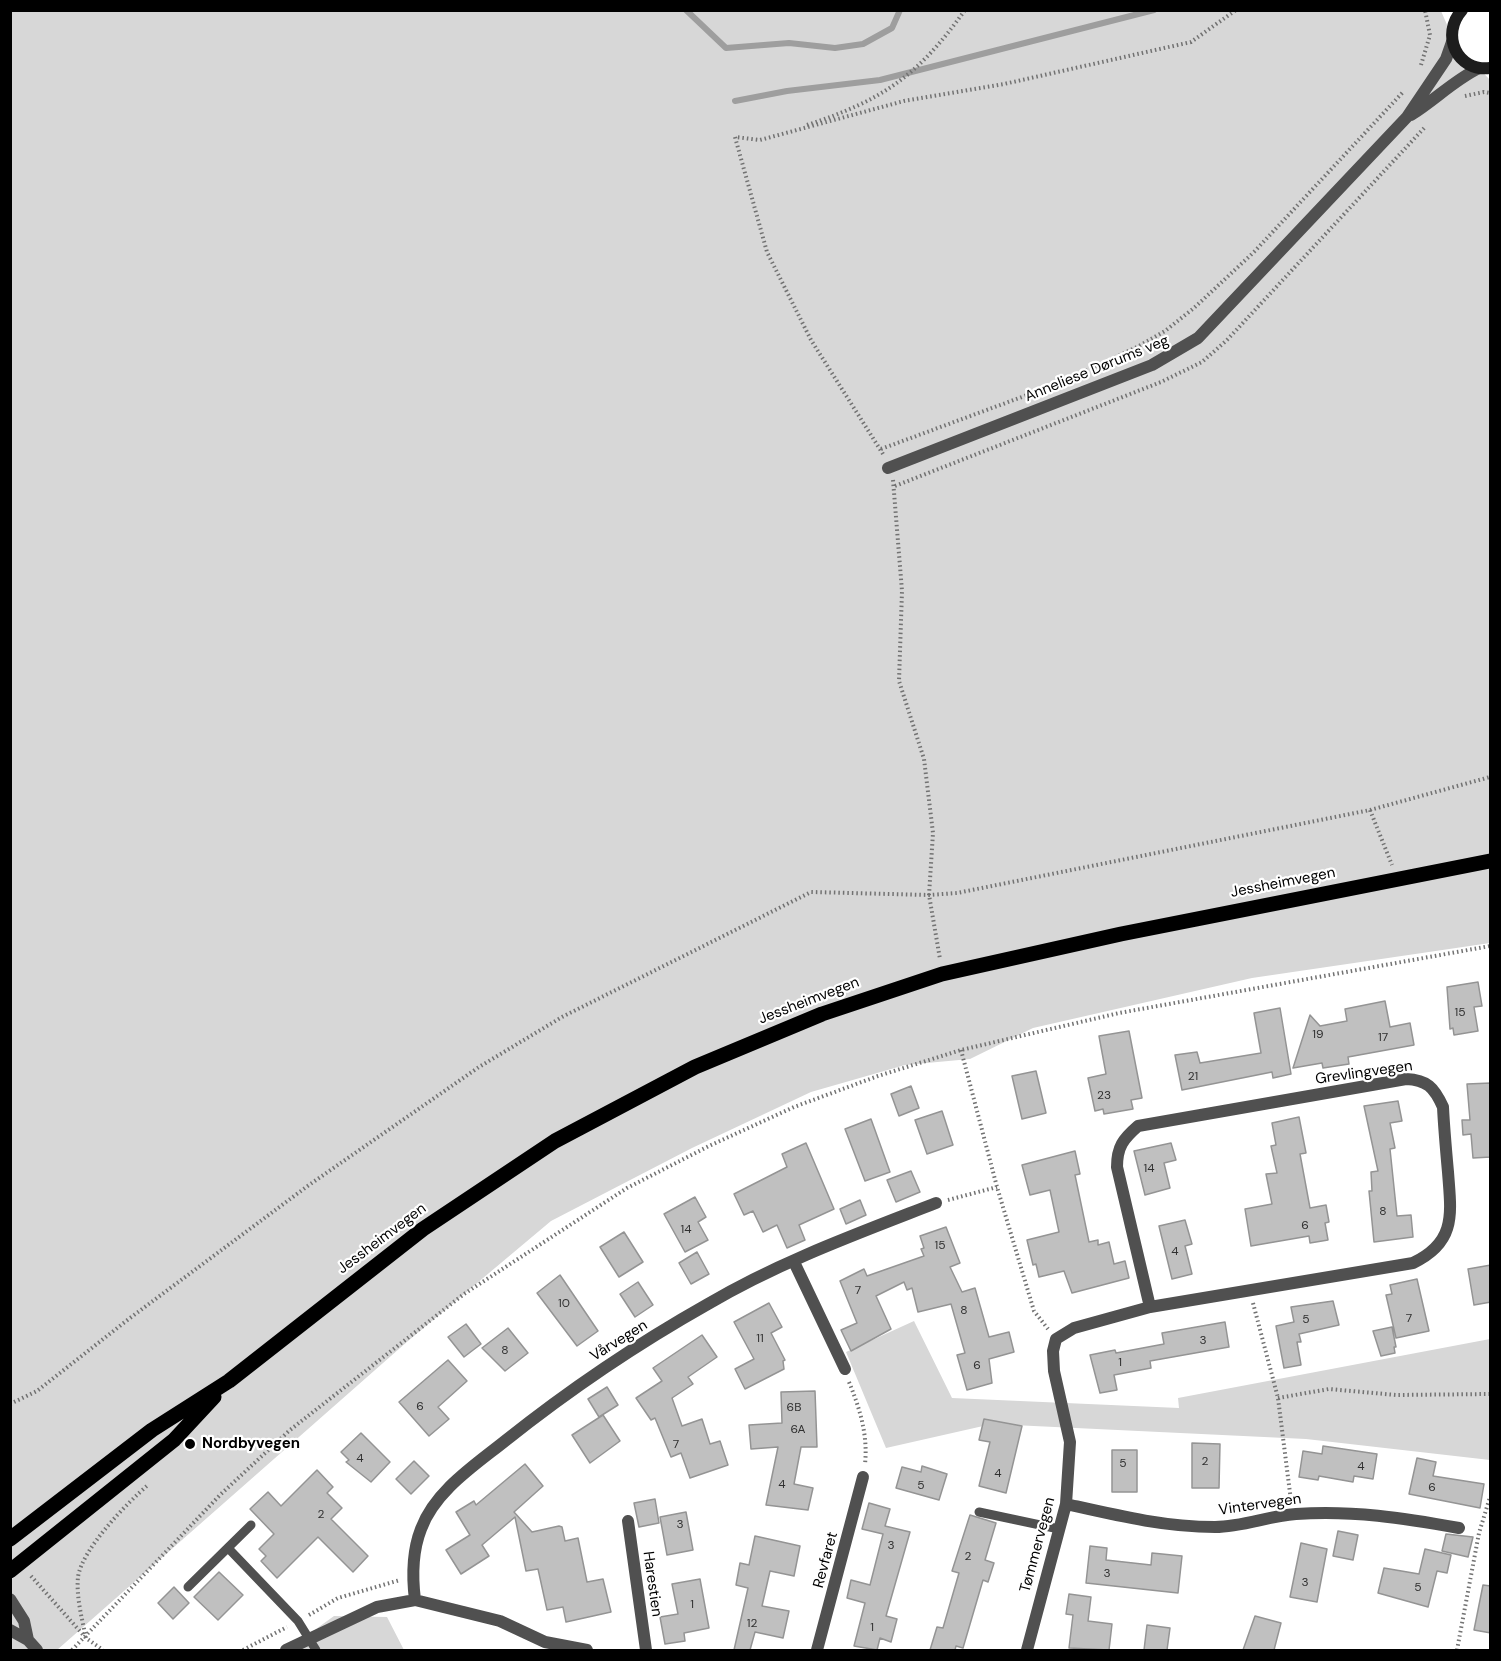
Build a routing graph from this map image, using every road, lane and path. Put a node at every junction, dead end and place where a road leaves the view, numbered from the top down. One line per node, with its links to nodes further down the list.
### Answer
1 (965, 10): 12 (path)
2 (1236, 10): 12 (path)
3 (1425, 10): 9 (path)
4 (1448, 10): 6 (street)
5 (1462, 10): 6 (street)
6 (1452, 26): 7 (street)
7 (1452, 42): 8 (street); 11 (street, Anneliese Dørums veg)
8 (1485, 68): 11 (street, Anneliese Dørums veg)
9 (1418, 71)
10 (1406, 88): 13 (path)
11 (1407, 117): 16 (street, Anneliese Dørums veg)
12 (760, 140): 15 (path)
13 (1059, 383)
14 (1047, 387): 15 (path)
15 (881, 449): 16 (path)
16 (888, 468): 21 (path)
17 (1491, 777): 18 (path)
18 (1370, 810): 20 (path); 21 (path)
19 (1491, 861): 20 (main road, Jessheimvegen)
20 (1398, 879): 23 (main road, Jessheimvegen)
21 (929, 895): 23 (path); 35 (path)
22 (1491, 946): 24 (path)
23 (942, 974): 32 (main road, Jessheimvegen)
24 (961, 1050): 25 (path); 56 (path)
25 (997, 1187): 26 (path); 30 (path)
26 (936, 1203): 27 (street, Vårvegen)
27 (794, 1262): 31 (street); 50 (street, Vårvegen)
28 (1250, 1291): 29 (street, Grevlingvegen); 29 (street, Grevlingvegen); 34 (path)
29 (1150, 1307): 30 (street, Grevlingvegen)
30 (1056, 1339): 39 (street, Tømmervegen)
31 (845, 1369): 36 (path)
32 (229, 1381): 46 (main road, Jessheimvegen); 48 (main road, Jessheimvegen)
33 (1491, 1394): 34 (path)
34 (1278, 1398): 41 (path)
35 (10, 1404)
36 (863, 1477): 68 (street, Revfaret)
37 (155, 1479): 56 (path)
38 (1491, 1497): 70 (path)
39 (1066, 1504): 41 (street, Vintervegen); 45 (street, Tømmervegen)
40 (979, 1512): 45 (lane)
41 (1292, 1514): 44 (street, Vintervegen)
42 (628, 1521): 67 (street, Harestien)
43 (250, 1525): 47 (lane)
44 (1459, 1528)
45 (1059, 1529): 69 (street, Tømmervegen)
46 (10, 1539)
47 (228, 1548): 51 (lane); 54 (lane)
48 (10, 1571)
49 (32, 1576): 56 (path)
50 (412, 1577): 53 (street, Vårvegen); 54 (path)
51 (188, 1587)
52 (10, 1599): 58 (street)
53 (415, 1600): 57 (street); 59 (street)
54 (298, 1621): 57 (lane); 63 (path)
55 (10, 1630): 58 (street)
56 (86, 1638): 61 (path); 62 (path)
57 (309, 1638): 64 (street); 65 (lane)
58 (28, 1640): 60 (street)
59 (548, 1646): 66 (street)
60 (37, 1650)
61 (72, 1650)
62 (103, 1650)
63 (243, 1650)
64 (286, 1650)
65 (316, 1650)
66 (587, 1650)
67 (646, 1650)
68 (817, 1650)
69 (1027, 1650)
70 (1456, 1650)

